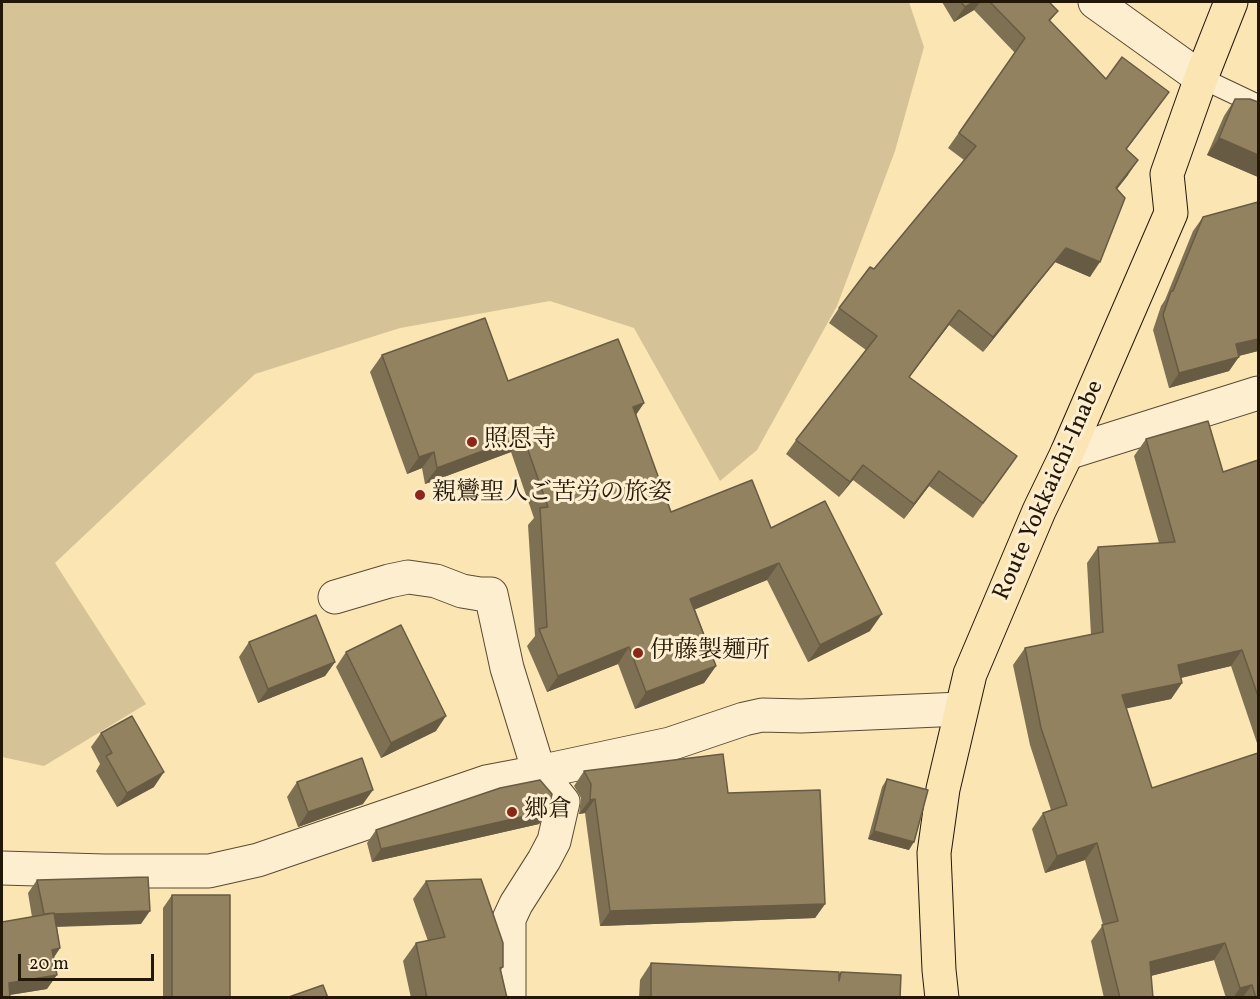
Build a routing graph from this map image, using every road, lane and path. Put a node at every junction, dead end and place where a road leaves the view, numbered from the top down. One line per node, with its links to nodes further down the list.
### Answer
1 (1095, 2): 3 (street)
2 (1232, 2): 3 (main road, Route Yokkaichi-Inabe)
3 (1201, 78): 4 (lane); 6 (main road, Route Yokkaichi-Inabe)
4 (1258, 105)
5 (1258, 393): 6 (street)
6 (1067, 453): 8 (main road, Route Yokkaichi-Inabe)
7 (334, 597): 9 (street)
8 (962, 709): 9 (street); 12 (main road, Route Yokkaichi-Inabe)
9 (539, 772): 10 (street); 11 (street)
10 (2, 868)
11 (509, 998)
12 (942, 998)

